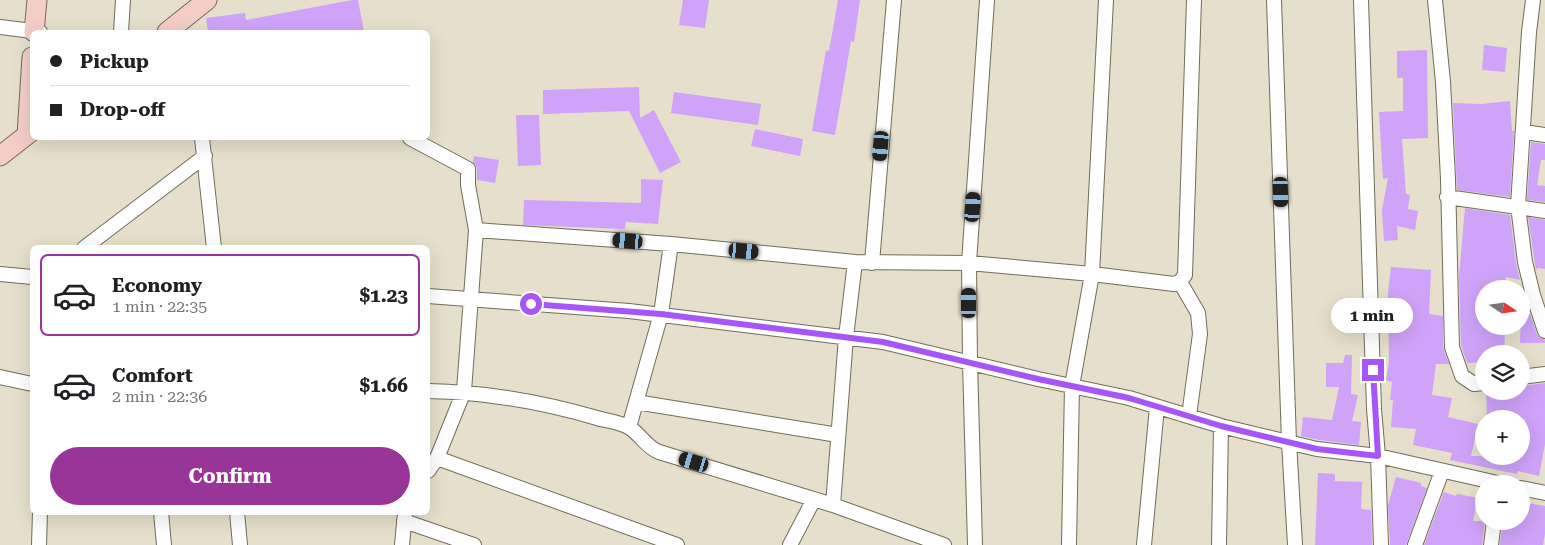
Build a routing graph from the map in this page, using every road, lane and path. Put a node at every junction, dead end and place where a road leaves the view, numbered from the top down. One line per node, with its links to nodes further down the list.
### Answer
1 (37, 0): 14 (street)
2 (123, 0): 15 (street)
3 (207, 0): 13 (street)
4 (894, 0): 32 (street)
5 (987, 0): 33 (street)
6 (1106, 0): 35 (street)
7 (1194, 0): 37 (street)
8 (1274, 0): 58 (street)
9 (1361, 0): 59 (street)
10 (1435, 0): 24 (street)
11 (1534, 0): 17 (street)
12 (0, 27): 16 (street)
13 (175, 29)
14 (34, 30)
15 (121, 30)
16 (30, 31)
17 (1524, 132): 19 (street); 25 (street)
18 (30, 133): 22 (street)
19 (1545, 135)
20 (202, 140): 23 (street)
21 (414, 140): 27 (street)
22 (0, 156)
23 (205, 156): 29 (street); 30 (street)
24 (1447, 197): 25 (street); 48 (street)
25 (1518, 206): 26 (street); 41 (street)
26 (1545, 211)
27 (476, 230): 28 (street); 39 (street)
28 (671, 244): 31 (street); 40 (street)
29 (88, 245)
30 (214, 245)
31 (855, 262): 32 (street); 42 (street)
32 (872, 263): 33 (street)
33 (969, 263): 35 (street); 43 (street)
34 (0, 274): 36 (street)
35 (1092, 274): 37 (street); 49 (street)
36 (30, 277)
37 (1180, 282): 54 (street)
38 (430, 296): 39 (street)
39 (472, 300): 40 (street); 51 (street)
40 (661, 314): 42 (street); 52 (street)
41 (1545, 331)
42 (846, 337): 43 (street); 57 (street)
43 (970, 362): 49 (street); 81 (street)
44 (1545, 374): 45 (street)
45 (1530, 376)
46 (0, 377): 47 (street)
47 (30, 384)
48 (1475, 384)
49 (1072, 386): 53 (street); 82 (street)
50 (430, 391): 51 (street)
51 (464, 391): 56 (street); 60 (street)
52 (636, 402): 56 (street); 57 (street)
53 (1157, 407): 54 (street); 83 (street)
54 (1190, 416): 55 (street)
55 (1221, 426): 58 (street); 84 (street)
56 (629, 427): 66 (street)
57 (838, 435): 67 (street)
58 (1289, 442): 59 (street); 85 (street)
59 (1378, 456): 62 (street); 86 (street)
60 (437, 458): 61 (street); 78 (street)
61 (430, 468)
62 (1442, 471): 63 (street); 87 (street)
63 (1475, 479)
64 (1530, 490): 65 (street)
65 (1545, 493)
66 (814, 499): 67 (street); 79 (street)
67 (833, 505): 80 (street)
68 (40, 515): 73 (street)
69 (161, 515): 74 (street)
70 (237, 515): 75 (street)
71 (404, 517): 76 (street); 77 (street)
72 (1493, 530): 88 (street)
73 (39, 545)
74 (164, 545)
75 (240, 545)
76 (402, 545)
77 (474, 545)
78 (676, 545)
79 (790, 545)
80 (944, 545)
81 (975, 545)
82 (1070, 545)
83 (1144, 545)
84 (1219, 545)
85 (1295, 545)
86 (1381, 545)
87 (1415, 545)
88 (1491, 545)

